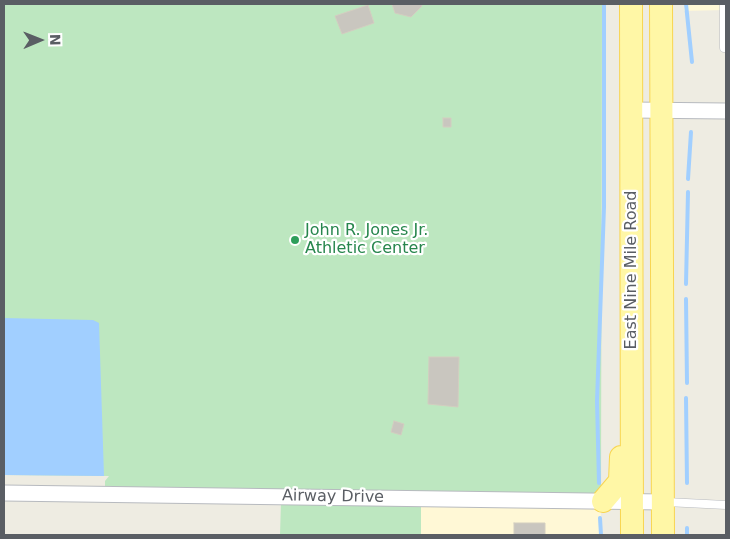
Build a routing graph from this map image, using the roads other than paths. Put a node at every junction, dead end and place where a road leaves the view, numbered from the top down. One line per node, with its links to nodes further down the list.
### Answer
1 (631, 4): 6 (main road, East Nine Mile Road)
2 (724, 4): 4 (lane)
3 (663, 6): 7 (main road)
4 (725, 20): 5 (lane)
5 (726, 48)
6 (631, 110): 7 (street); 9 (main road, East Nine Mile Road)
7 (666, 110): 8 (street); 14 (main road, East Nine Mile Road)
8 (726, 111)
9 (632, 172): 10 (main road, East Nine Mile Road); 14 (main road)
10 (632, 254): 12 (main road); 13 (main road, East Nine Mile Road)
11 (4, 493): 12 (street, Airway Drive)
12 (603, 501): 13 (street, Airway Drive)
13 (632, 501): 14 (street, Airway Drive); 16 (main road, East Nine Mile Road); 17 (main road)
14 (663, 502): 15 (lane); 18 (main road, East Nine Mile Road)
15 (726, 505)
16 (632, 535)
17 (651, 535)
18 (663, 535)

